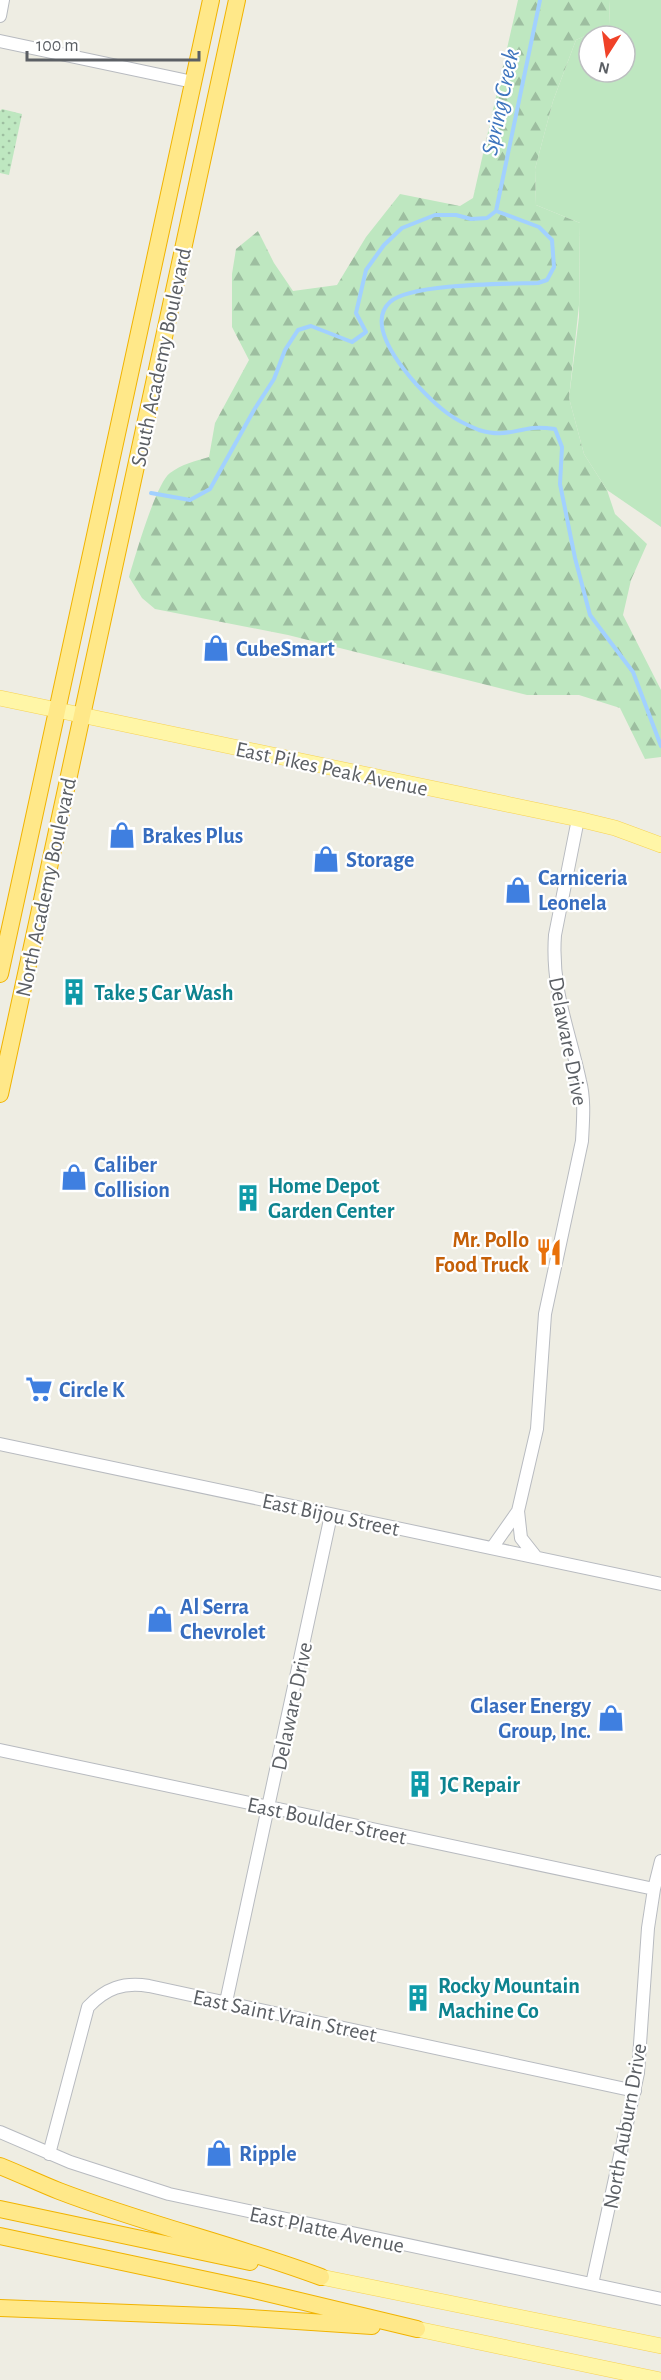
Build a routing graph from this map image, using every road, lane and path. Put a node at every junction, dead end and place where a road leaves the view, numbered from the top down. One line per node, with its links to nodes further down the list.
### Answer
1 (3, 0): 4 (street)
2 (211, 0): 6 (highway, South Academy Boulevard)
3 (237, 0): 9 (highway, South Academy Boulevard)
4 (0, 16)
5 (0, 41): 6 (street)
6 (193, 82): 8 (highway, South Academy Boulevard)
7 (0, 698): 8 (main road, East Pikes Peak Avenue)
8 (58, 710): 9 (main road, East Pikes Peak Avenue); 12 (highway, North Academy Boulevard)
9 (83, 714): 10 (main road, East Pikes Peak Avenue); 13 (highway, North Academy Boulevard)
10 (578, 819): 11 (main road, East Pikes Peak Avenue); 15 (street, Delaware Drive)
11 (661, 845)
12 (0, 974)
13 (0, 1094)
14 (0, 1444): 16 (street, East Bijou Street)
15 (518, 1511): 17 (street, Delaware Drive); 18 (street, Delaware Drive)
16 (331, 1515): 17 (street, East Bijou Street); 21 (street, Delaware Drive)
17 (492, 1548): 18 (street, East Bijou Street)
18 (536, 1557): 19 (street, East Bijou Street)
19 (661, 1584)
20 (0, 1750): 21 (street, East Boulder Street)
21 (269, 1808): 23 (street, East Boulder Street); 24 (street, Delaware Drive)
22 (661, 1861): 23 (street, North Auburn Drive)
23 (654, 1889): 25 (street, North Auburn Drive)
24 (226, 2002): 25 (street, East Saint Vrain Street); 27 (street, East Saint Vrain Street)
25 (635, 2091): 32 (street, North Auburn Drive)
26 (0, 2132): 27 (street, East Platte Avenue)
27 (49, 2154): 32 (street, East Platte Avenue)
28 (0, 2166): 31 (highway)
29 (0, 2209): 31 (highway)
30 (0, 2236): 35 (highway)
31 (321, 2277): 36 (main road)
32 (592, 2284): 33 (street, East Platte Avenue)
33 (661, 2299)
34 (0, 2308): 35 (highway)
35 (417, 2329): 37 (main road)
36 (661, 2346)
37 (660, 2380)

